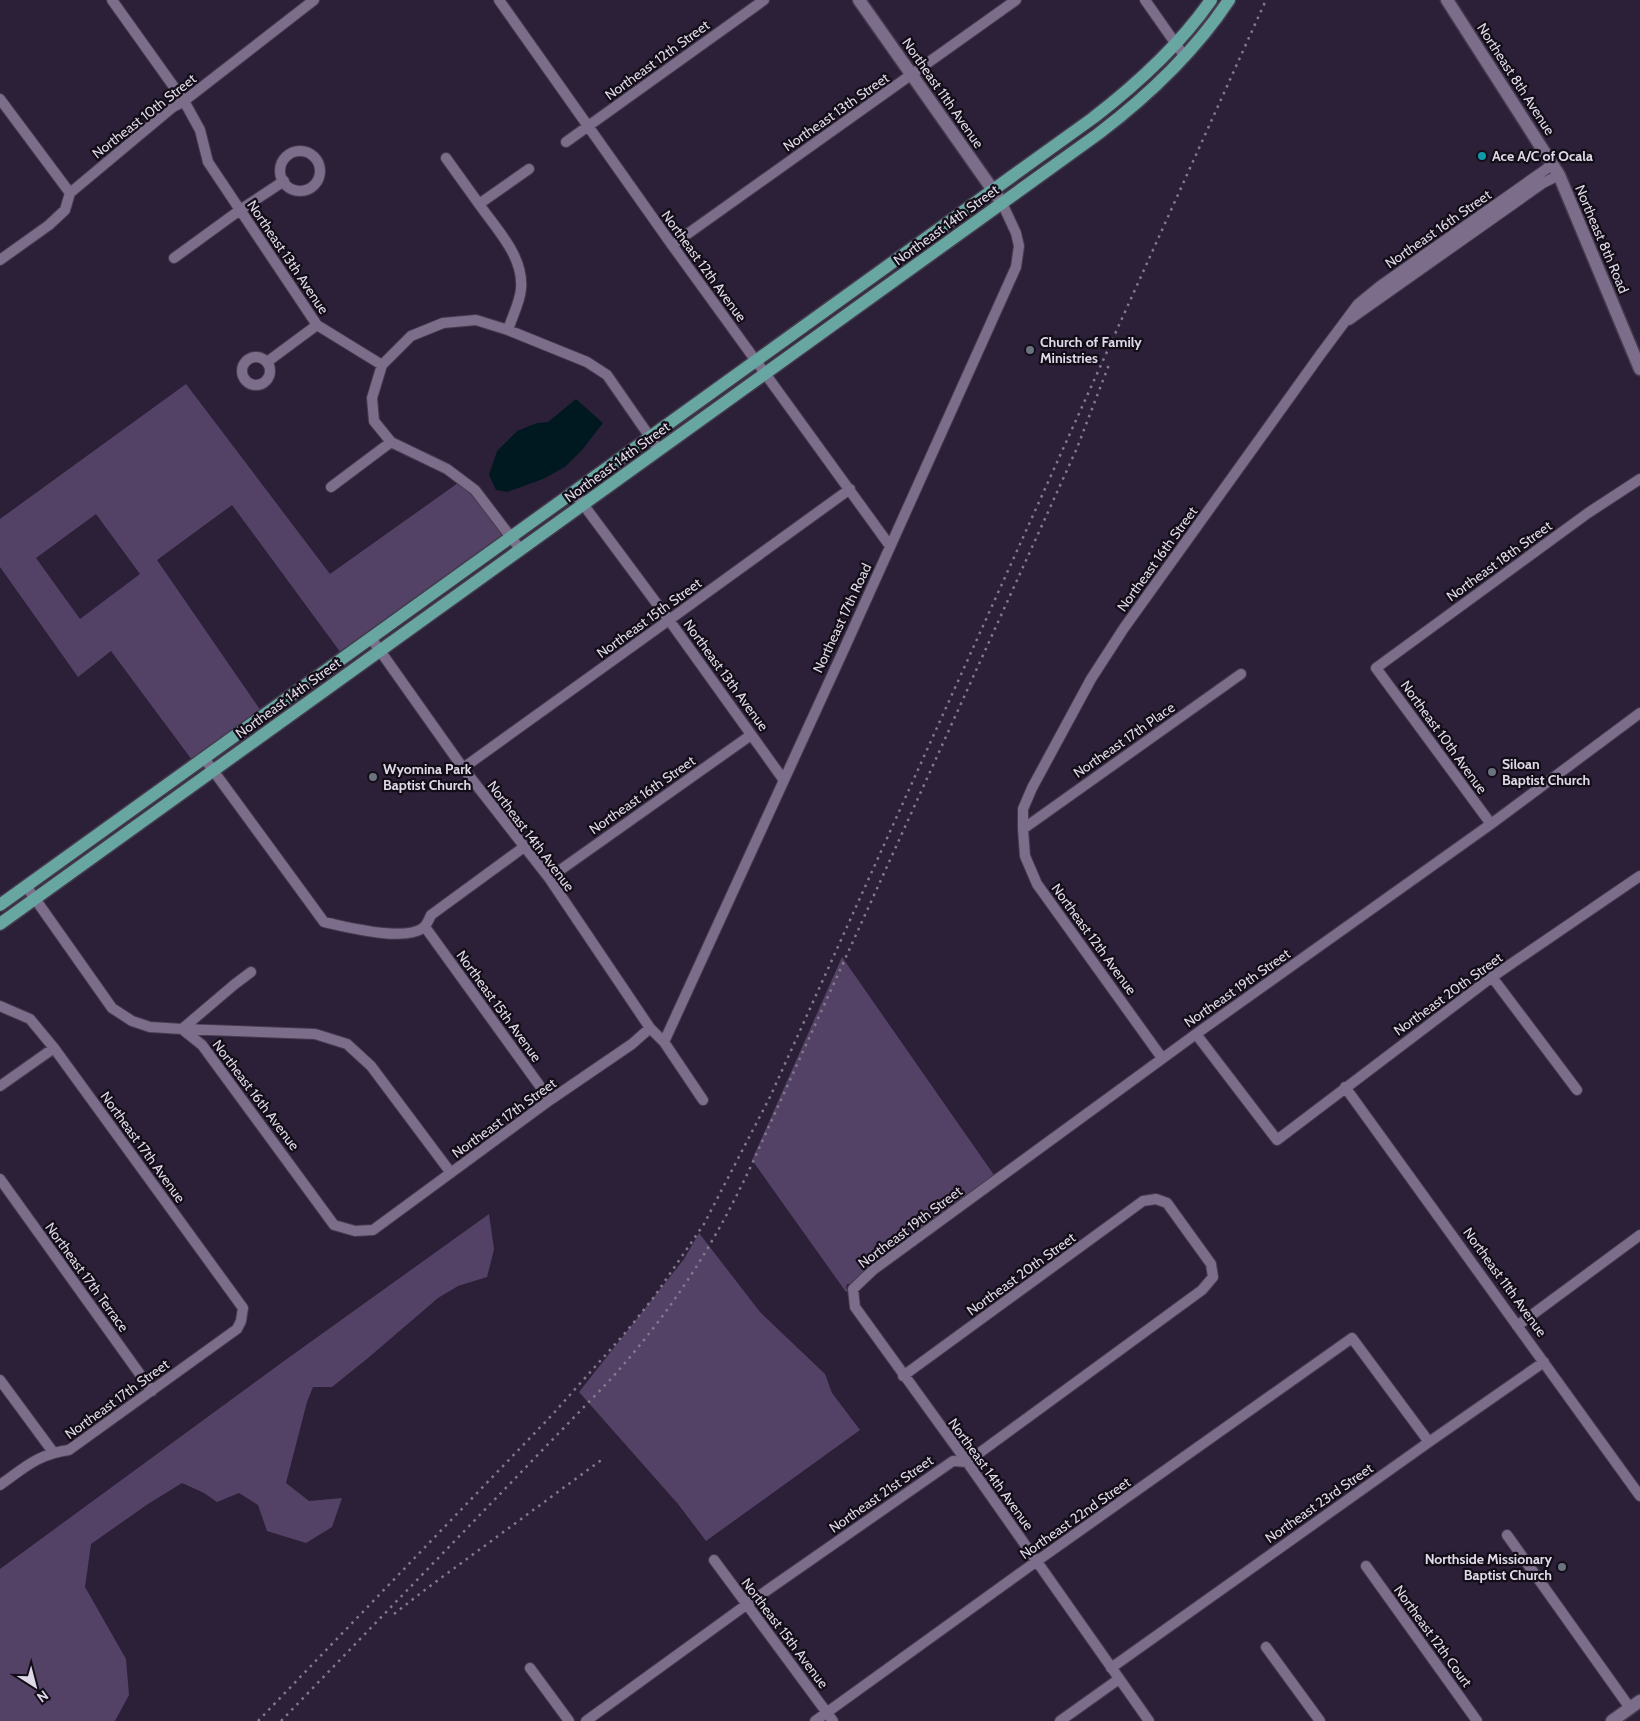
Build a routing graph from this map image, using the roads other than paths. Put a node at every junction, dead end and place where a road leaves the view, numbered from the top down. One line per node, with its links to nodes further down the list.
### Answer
1 (112, 0): 16 (street, Northeast 13th Avenue)
2 (314, 0): 16 (street, Northeast 10th Street)
3 (512, 0): 11 (street)
4 (764, 0): 17 (street, Northeast 12th Street)
5 (859, 0): 14 (main road, Northeast 11th Avenue)
6 (1016, 0): 14 (street, Northeast 13th Street)
7 (1145, 0): 12 (street)
8 (1211, 0): 12 (main road, Northeast 14th Street)
9 (1229, 0): 13 (main road, Northeast 14th Street)
10 (1447, 0): 21 (main road, Northeast 8th Avenue)
11 (501, 3): 17 (street, Northeast 12th Avenue)
12 (1176, 44): 13 (street); 23 (main road, Northeast 14th Street)
13 (1185, 57): 25 (main road, Northeast 14th Street)
14 (913, 75): 23 (main road, Northeast 11th Avenue); 28 (street, Northeast 13th Street)
15 (0, 99): 24 (street)
16 (184, 101): 24 (street, Northeast 10th Street); 27 (street, Northeast 13th Avenue)
17 (588, 126): 18 (street, Northeast 12th Street); 28 (street, Northeast 12th Avenue)
18 (566, 142)
19 (446, 158): 26 (street)
20 (529, 169): 26 (street)
21 (1556, 170): 36 (main road, Northeast 8th Road); 61 (street, Northeast 16th Street)
22 (284, 181): 27 (street)
23 (993, 191): 25 (main road, Northeast 11th Avenue); 33 (main road, Northeast 14th Street)
24 (70, 193): 30 (street, Northeast 10th Street)
25 (1002, 203): 37 (main road, Northeast 14th Street); 47 (street, Northeast 17th Road)
26 (478, 204): 32 (street)
27 (240, 210): 29 (street); 31 (street, Northeast 13th Avenue)
28 (672, 245): 33 (street, Northeast 12th Avenue)
29 (174, 258)
30 (0, 260)
31 (318, 325): 34 (street); 35 (street, Northeast 13th Avenue)
32 (508, 330): 35 (street); 38 (street)
33 (756, 361): 37 (street, Northeast 12th Avenue); 38 (main road, Northeast 14th Street)
34 (267, 362)
35 (382, 365): 39 (street)
36 (1640, 369)
37 (765, 374): 40 (main road, Northeast 14th Street); 43 (street, Northeast 12th Avenue)
38 (650, 437): 40 (street); 44 (main road, Northeast 14th Street)
39 (391, 442): 42 (street); 46 (street)
40 (659, 450): 45 (main road, Northeast 14th Street)
41 (1640, 479): 52 (street, Northeast 18th Street)
42 (332, 487)
43 (850, 489): 47 (street, Northeast 12th Avenue); 49 (street, Northeast 15th Street)
44 (574, 492): 45 (street, Northeast 13th Avenue); 46 (main road, Northeast 14th Street)
45 (583, 504): 48 (main road, Northeast 14th Street); 49 (street, Northeast 13th Avenue)
46 (511, 537): 48 (street); 50 (main road, Northeast 14th Street)
47 (890, 546): 59 (street, Northeast 17th Road)
48 (520, 549): 51 (main road, Northeast 14th Street)
49 (669, 620): 55 (street, Northeast 13th Avenue); 57 (street, Northeast 15th Street)
50 (371, 638): 51 (street, Northeast 14th Avenue); 56 (main road, Northeast 14th Street)
51 (380, 650): 57 (street, Northeast 14th Avenue); 58 (main road, Northeast 14th Street)
52 (1376, 668): 60 (street, Northeast 10th Avenue)
53 (1240, 674): 61 (street, Northeast 17th Place)
54 (1640, 712): 60 (street, Northeast 19th Street)
55 (751, 735): 59 (street, Northeast 13th Avenue); 64 (street, Northeast 16th Street)
56 (204, 758): 58 (street); 65 (main road, Northeast 14th Street)
57 (462, 768): 62 (street, Northeast 14th Avenue)
58 (213, 771): 66 (main road, Northeast 14th Street); 69 (street)
59 (783, 779): 76 (street, Northeast 17th Road)
60 (1491, 824): 75 (street, Northeast 19th Street)
61 (1023, 828): 78 (street, Northeast 12th Avenue)
62 (524, 847): 64 (street, Northeast 14th Avenue); 69 (street)
63 (1640, 876): 71 (street, Northeast 20th Street)
64 (549, 878): 73 (street, Northeast 14th Avenue)
65 (26, 886): 66 (street); 67 (main road, Northeast 14th Street)
66 (35, 898): 68 (main road, Northeast 14th Street); 74 (street)
67 (0, 905)
68 (0, 924)
69 (425, 927): 82 (street, Northeast 15th Avenue)
70 (251, 972): 74 (street)
71 (1492, 977): 80 (street, Northeast 20th Street); 81 (street)
72 (0, 1006): 77 (street, Northeast 17th Avenue)
73 (650, 1028): 76 (street); 82 (street, Northeast 17th Street)
74 (182, 1029): 84 (street); 86 (street, Northeast 16th Avenue)
75 (1196, 1034): 78 (street, Northeast 19th Street); 80 (street, Northeast 20th Street)
76 (664, 1042): 83 (street)
77 (54, 1048): 79 (street); 90 (street, Northeast 17th Avenue)
78 (1162, 1058): 89 (street, Northeast 19th Street)
79 (0, 1086)
80 (1345, 1087): 91 (street, Northeast 11th Avenue)
81 (1577, 1090)
82 (550, 1100): 84 (street, Northeast 17th Street)
83 (703, 1100)
84 (451, 1173): 86 (street, Northeast 17th Street)
85 (0, 1178): 95 (street, Northeast 17th Terrace)
86 (355, 1230)
87 (1640, 1235): 91 (street)
88 (1213, 1277): 93 (street, Northeast 20th Street); 98 (street, Northeast 21st Street)
89 (853, 1289): 93 (street, Northeast 14th Avenue)
90 (241, 1321): 95 (street, Northeast 17th Street)
91 (1517, 1326): 92 (street, Northeast 11th Avenue)
92 (1544, 1362): 96 (street, Northeast 23rd Street); 100 (street, Northeast 11th Avenue)
93 (903, 1376): 98 (street, Northeast 14th Avenue)
94 (0, 1380): 97 (street)
95 (152, 1391): 97 (street, Northeast 17th Street)
96 (1429, 1442): 103 (street, Northeast 22nd Street); 108 (street, Northeast 23rd Street)
97 (53, 1452): 99 (street, Northeast 17th Street)
98 (967, 1462): 103 (street, Northeast 14th Avenue); 105 (street, Northeast 21st Street)
99 (0, 1485)
100 (1640, 1496)
101 (1507, 1535): 110 (street)
102 (714, 1560): 105 (street, Northeast 15th Avenue)
103 (1037, 1561): 108 (street, Northeast 14th Avenue); 111 (street, Northeast 22nd Street)
104 (1366, 1566): 118 (street, Northeast 12th Court)
105 (746, 1605): 111 (street, Northeast 15th Avenue); 113 (street, Northeast 21st Street)
106 (1266, 1647): 117 (street)
107 (530, 1668): 112 (street)
108 (1111, 1668): 109 (street, Northeast 14th Avenue)
109 (1119, 1679): 115 (street); 116 (street, Northeast 14th Avenue)
110 (1635, 1705): 119 (main road)
111 (830, 1717): 114 (street, Northeast 22nd Street)
112 (569, 1721)
113 (586, 1721)
114 (815, 1721)
115 (1060, 1721)
116 (1150, 1721)
117 (1320, 1721)
118 (1477, 1721)
119 (1612, 1721)

